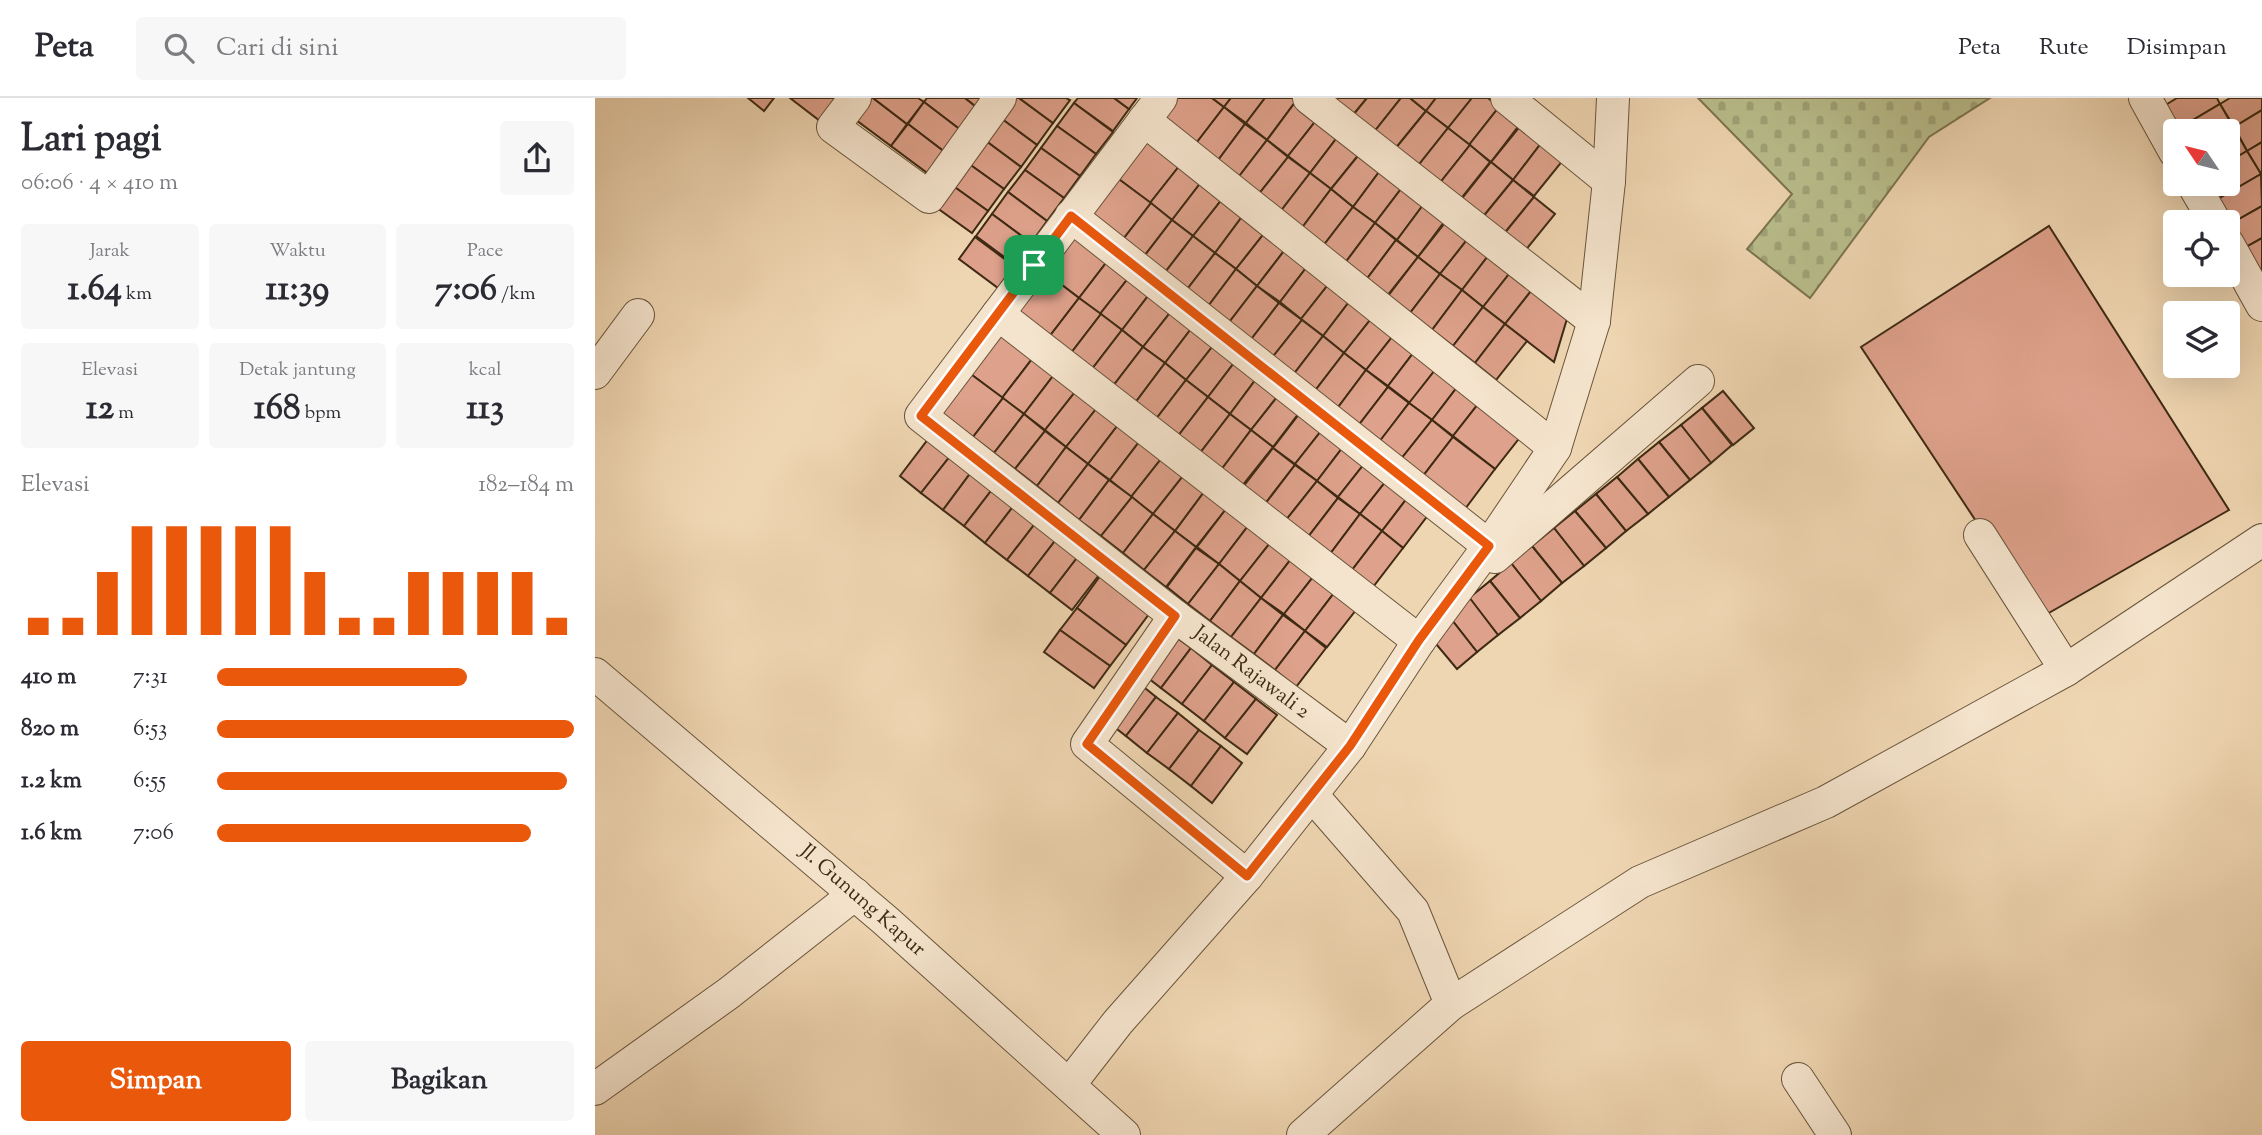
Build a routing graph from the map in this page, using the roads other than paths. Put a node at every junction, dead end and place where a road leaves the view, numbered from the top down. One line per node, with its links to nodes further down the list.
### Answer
1 (855, 98): 2 (street)
2 (1000, 98)
3 (1309, 98): 15 (street)
4 (1507, 98): 9 (street)
5 (1613, 98): 9 (street)
6 (2145, 98): 8 (street)
7 (1152, 109): 10 (street); 18 (street)
8 (2163, 130)
9 (1609, 181): 15 (street)
10 (1071, 216): 13 (street); 20 (street)
11 (2240, 265): 12 (street)
12 (2262, 304)
13 (998, 314): 23 (street, Jalan Rajawali 2); 24 (street)
14 (638, 315): 16 (street)
15 (1594, 321): 18 (street)
16 (595, 373)
17 (1698, 381): 22 (street)
18 (1555, 448): 20 (street)
19 (1980, 536): 25 (street)
20 (1489, 546): 22 (street)
21 (2259, 550): 25 (street)
22 (1452, 595): 24 (street)
23 (1175, 616): 27 (street, Jalan Rajawali 2); 29 (street)
24 (1419, 640): 27 (street)
25 (2066, 670): 31 (street)
26 (595, 674): 30 (street, Jl. Gunung Kapur)
27 (1350, 746): 28 (street)
28 (1312, 795): 29 (street); 31 (street)
29 (1247, 876): 33 (street)
30 (855, 894): 33 (street, Jl. Gunung Kapur); 34 (street)
31 (1451, 1004): 36 (street)
32 (1798, 1079): 37 (street)
33 (1069, 1085): 35 (street, Jl. Gunung Kapur)
34 (595, 1089)
35 (1124, 1135)
36 (1303, 1135)
37 (1835, 1135)

